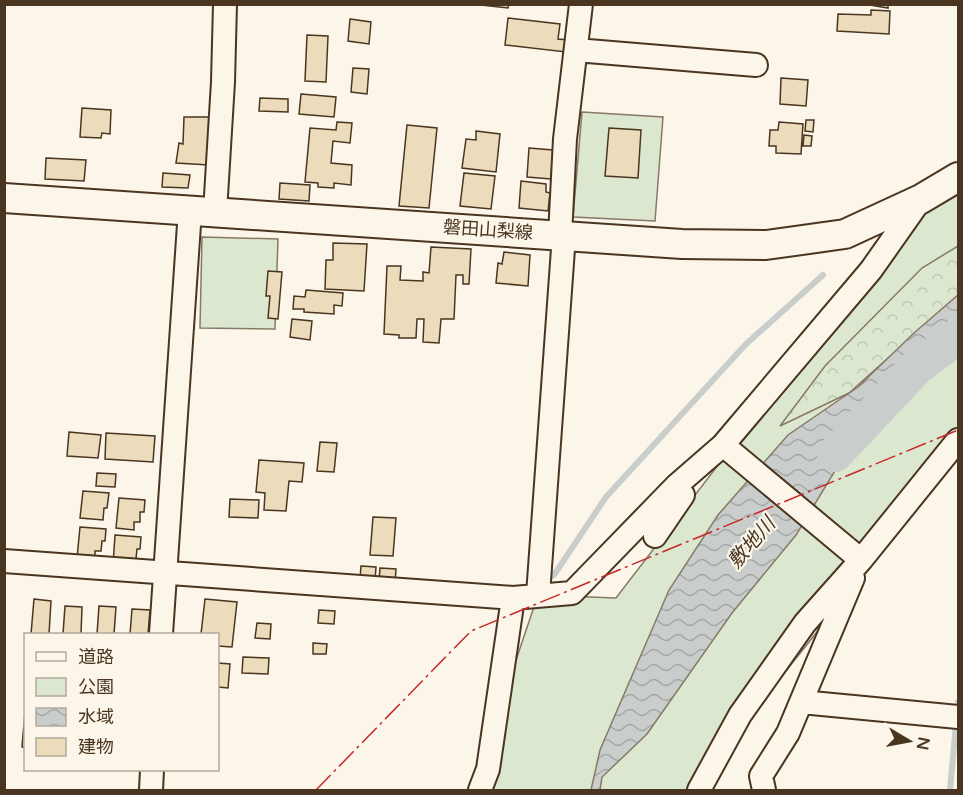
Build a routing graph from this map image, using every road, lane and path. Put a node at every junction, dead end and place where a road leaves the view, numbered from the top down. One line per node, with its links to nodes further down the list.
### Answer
1 (225, 4): 8 (street)
2 (581, 4): 3 (street)
3 (576, 50): 4 (street); 9 (street)
4 (756, 64)
5 (958, 177): 7 (main road, 磐田山梨線)
6 (4, 198): 8 (main road, 磐田山梨線)
7 (921, 199): 9 (main road, 磐田山梨線); 11 (street)
8 (202, 211): 9 (main road, 磐田山梨線); 16 (street)
9 (562, 235): 17 (street)
10 (958, 440): 14 (street)
11 (728, 450): 12 (street); 14 (street)
12 (705, 461): 13 (street); 17 (street)
13 (656, 536)
14 (855, 554): 20 (street); 25 (street)
15 (4, 561): 16 (street)
16 (165, 572): 18 (street); 19 (street)
17 (538, 595): 18 (street)
18 (513, 598): 24 (street)
19 (161, 633)
20 (801, 702): 21 (street); 26 (street)
21 (958, 717)
22 (152, 771): 23 (street)
23 (151, 790)
24 (480, 790)
25 (699, 790)
26 (764, 790)

